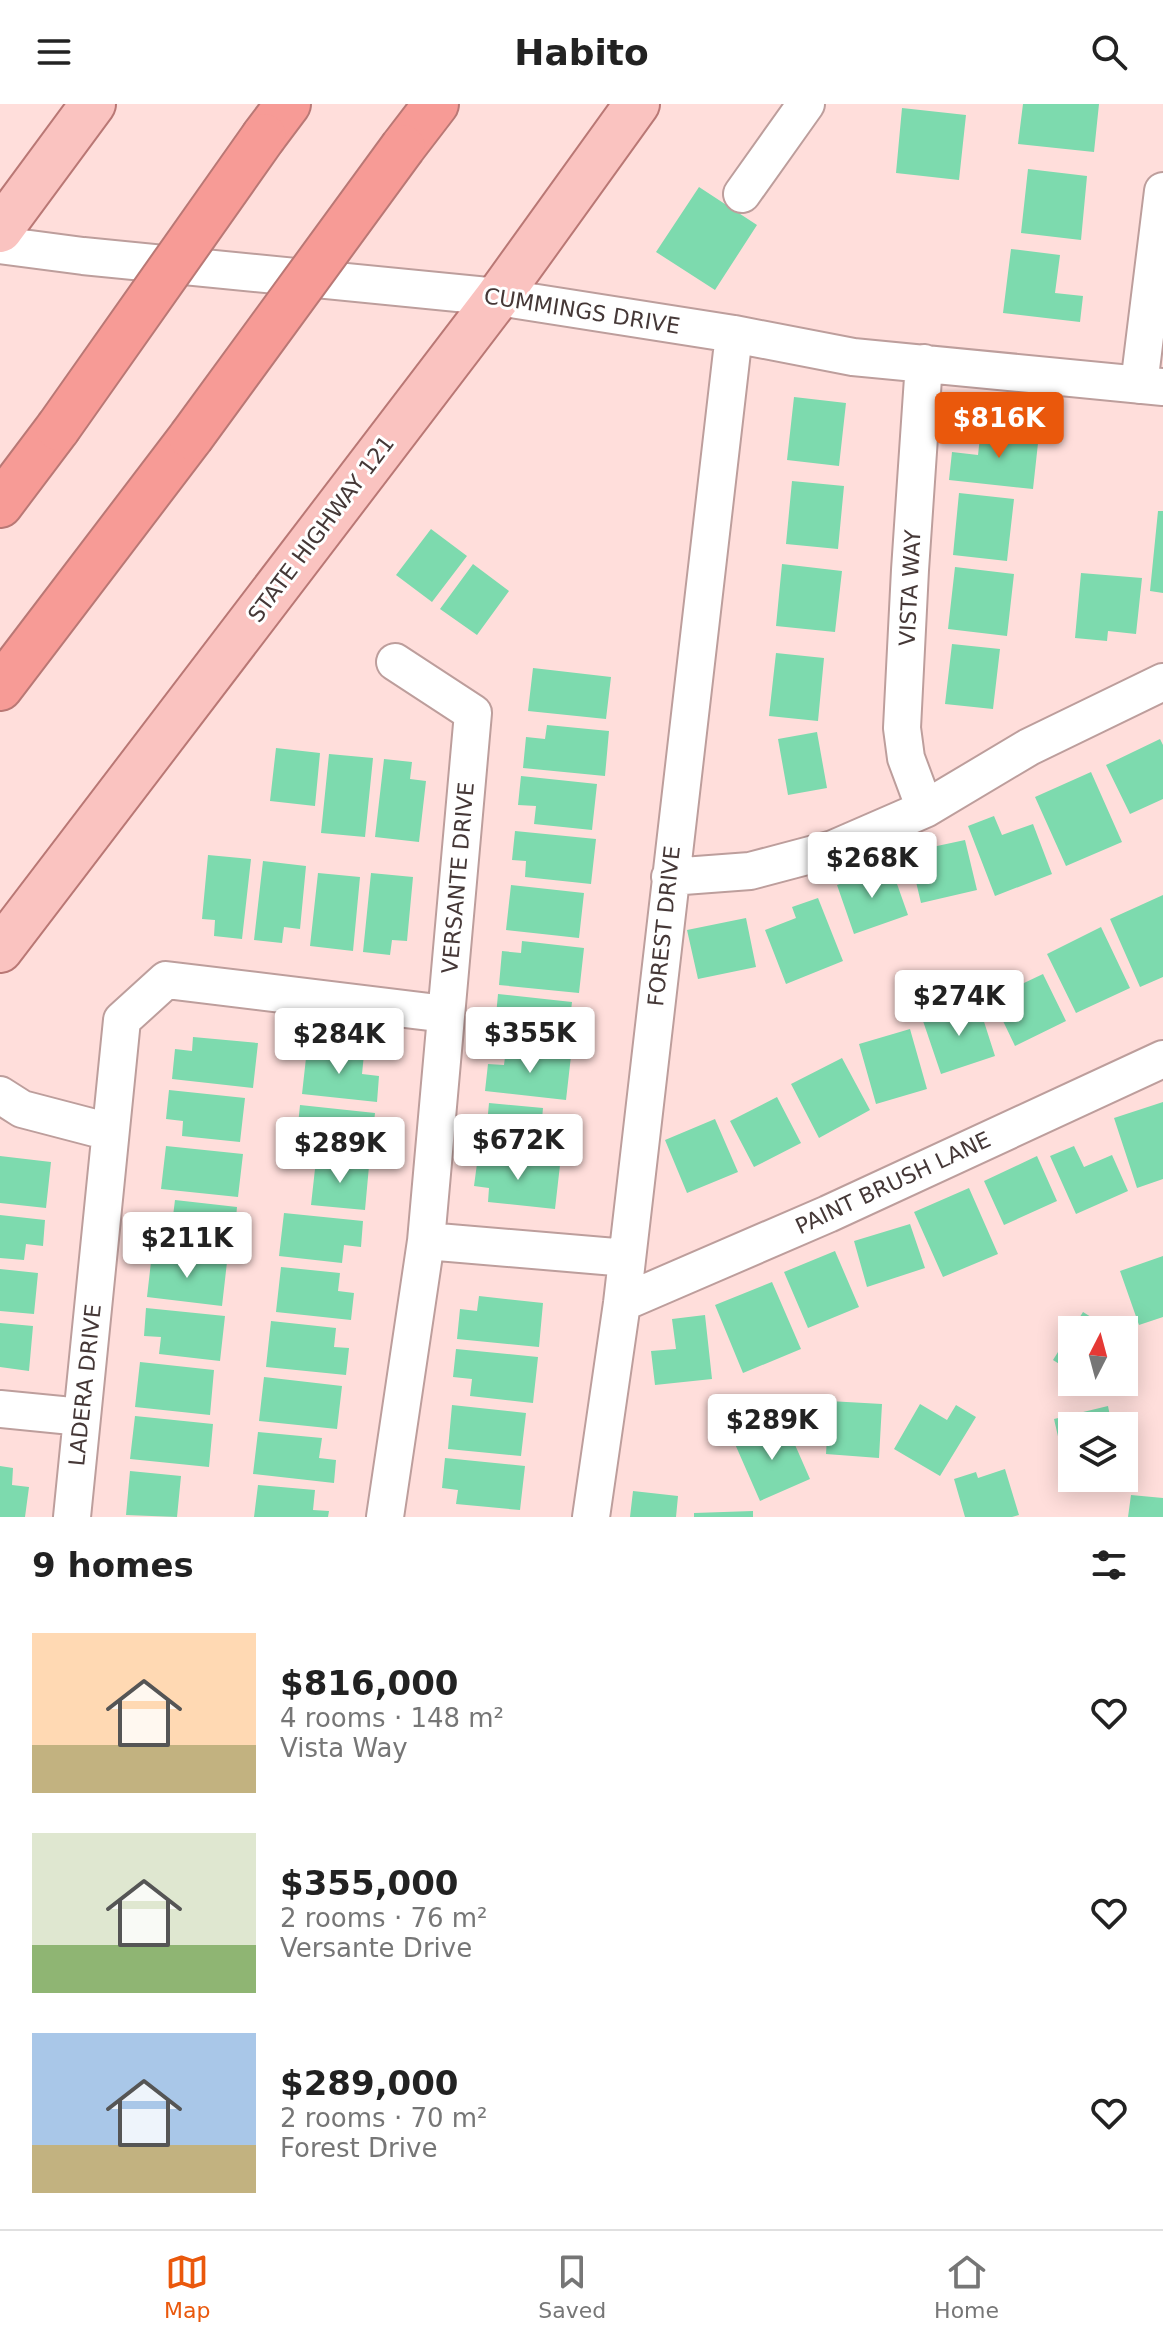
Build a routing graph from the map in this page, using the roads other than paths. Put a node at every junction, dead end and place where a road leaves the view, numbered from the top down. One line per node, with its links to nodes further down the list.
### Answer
1 (93, 104): 8 (main road)
2 (436, 104): 17 (highway, bridge)
3 (637, 104): 10 (main road, STATE HIGHWAY 121)
4 (806, 104): 7 (street)
5 (276, 120): 14 (highway, bridge)
6 (1163, 191): 13 (street)
7 (742, 194)
8 (0, 230)
9 (0, 245): 10 (street, CUMMINGS DRIVE)
10 (498, 297): 11 (street, CUMMINGS DRIVE); 20 (main road, STATE HIGHWAY 121)
11 (734, 334): 12 (street, CUMMINGS DRIVE); 19 (street, FOREST DRIVE)
12 (924, 363): 13 (street, CUMMINGS DRIVE); 18 (street, VISTA WAY)
13 (1151, 386)
14 (0, 505)
15 (395, 662): 21 (street, VERSANTE DRIVE)
16 (1163, 682): 18 (street)
17 (0, 688)
18 (925, 809): 19 (street)
19 (670, 877): 26 (street, FOREST DRIVE)
20 (0, 950)
21 (446, 1014): 24 (street, LADERA DRIVE); 25 (street, VERSANTE DRIVE)
22 (1163, 1059): 27 (street, PAINT BRUSH LANE)
23 (0, 1095): 24 (street)
24 (110, 1132): 29 (street, LADERA DRIVE)
25 (426, 1241): 26 (street); 31 (street, VERSANTE DRIVE)
26 (627, 1258): 27 (street, FOREST DRIVE)
27 (622, 1303): 32 (street, FOREST DRIVE)
28 (0, 1409): 29 (street)
29 (82, 1417): 30 (street, LADERA DRIVE)
30 (72, 1517)
31 (385, 1517)
32 (591, 1517)

